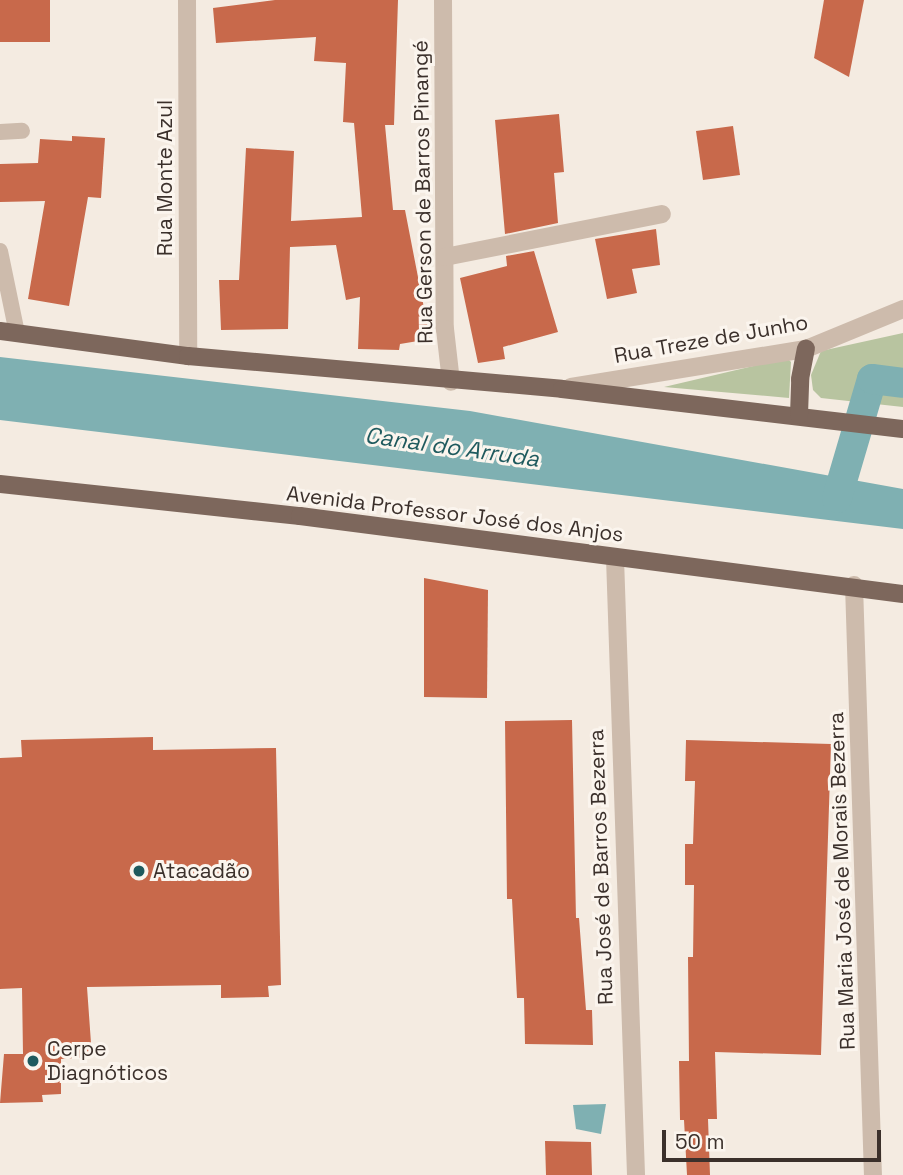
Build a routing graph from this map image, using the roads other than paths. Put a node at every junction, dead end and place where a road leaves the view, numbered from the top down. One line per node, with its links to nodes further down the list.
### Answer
1 (187, 0): 11 (street, Rua Monte Azul)
2 (443, 0): 7 (street, Rua Gerson de Barros Pinangé)
3 (22, 131): 4 (lane)
4 (0, 132)
5 (662, 214): 7 (street)
6 (0, 251): 9 (lane)
7 (445, 257): 12 (street, Rua Gerson de Barros Pinangé)
8 (903, 309): 10 (street, Rua Treze de Junho)
9 (8, 332): 11 (main road)
10 (806, 349): 13 (street, Rua Treze de Junho); 14 (main road)
11 (188, 356): 12 (main road)
12 (452, 382): 13 (main road)
13 (562, 388): 14 (main road)
14 (806, 415): 15 (main road)
15 (903, 429)
16 (0, 484): 17 (main road, Avenida Professor José dos Anjos)
17 (615, 558): 18 (main road, Avenida Professor José dos Anjos); 20 (street, Rua José de Barros Bezerra)
18 (854, 585): 19 (main road, Avenida Professor José dos Anjos); 21 (street, Rua Maria José de Morais Bezerra)
19 (903, 594)
20 (636, 1175)
21 (873, 1175)

